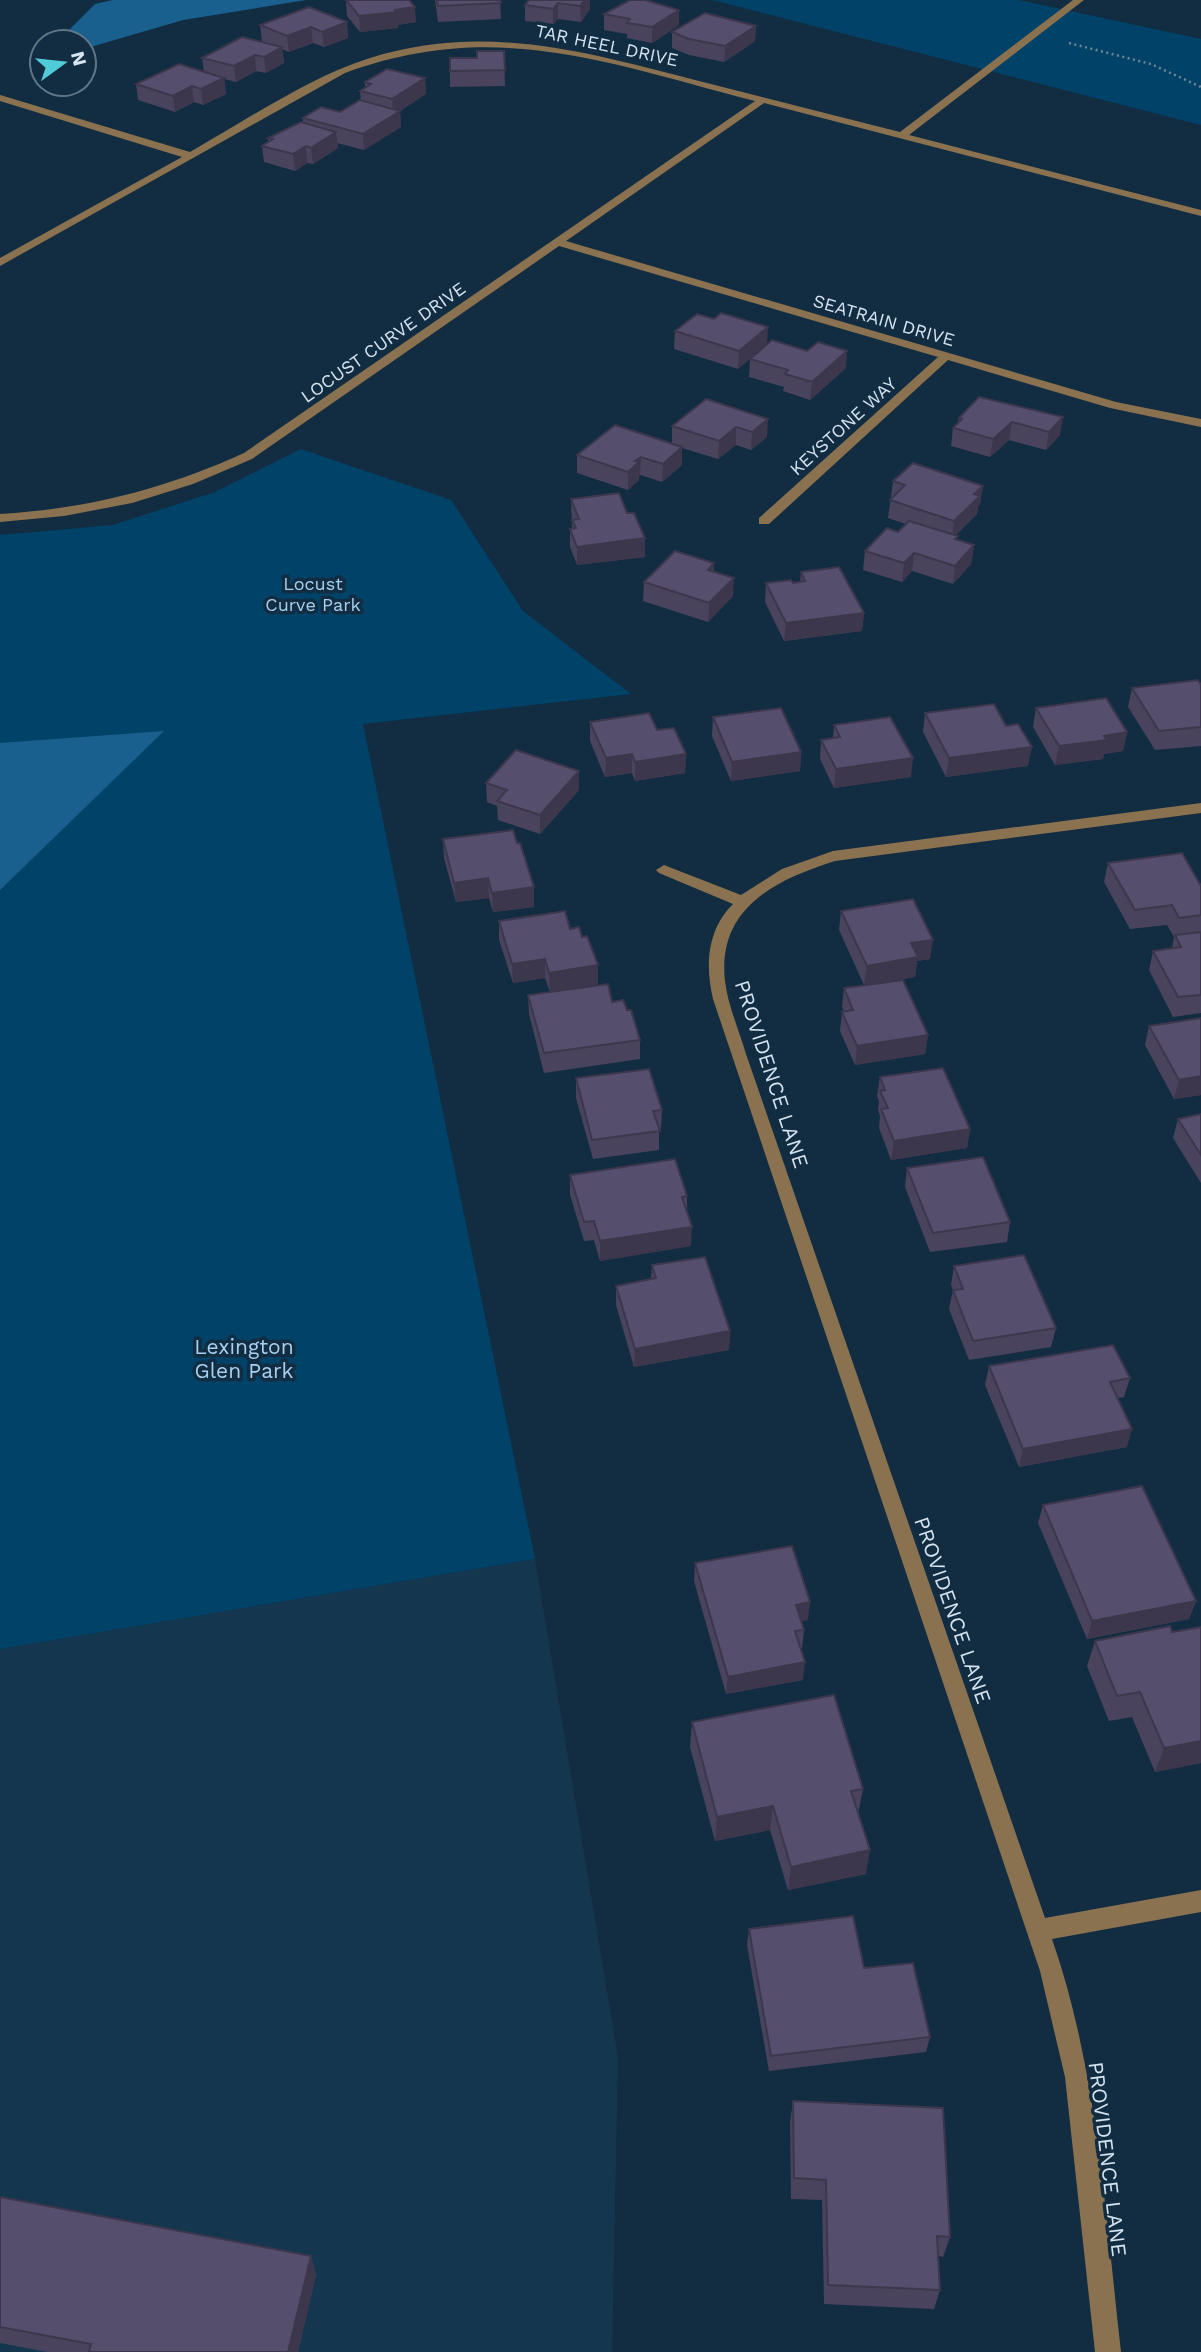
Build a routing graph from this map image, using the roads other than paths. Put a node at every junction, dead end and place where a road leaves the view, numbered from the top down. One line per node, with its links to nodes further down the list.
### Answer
1 (1079, 0): 4 (street)
2 (0, 98): 5 (street)
3 (762, 100): 4 (street, TAR HEEL DRIVE); 5 (street, TAR HEEL DRIVE); 7 (street, LOCUST CURVE DRIVE)
4 (901, 136): 6 (street, TAR HEEL DRIVE)
5 (191, 156): 8 (street, TAR HEEL DRIVE)
6 (1201, 213)
7 (558, 242): 9 (street, SEATRAIN DRIVE); 11 (street, LOCUST CURVE DRIVE)
8 (0, 263)
9 (946, 356): 10 (street, SEATRAIN DRIVE); 12 (street, KEYSTONE WAY)
10 (1201, 423)
11 (0, 518)
12 (764, 521)
13 (1201, 808): 15 (street, PROVIDENCE LANE)
14 (664, 870): 15 (street)
15 (743, 902): 17 (street, PROVIDENCE LANE)
16 (1201, 1901): 17 (street)
17 (1039, 1930): 18 (street, PROVIDENCE LANE)
18 (1108, 2352)

